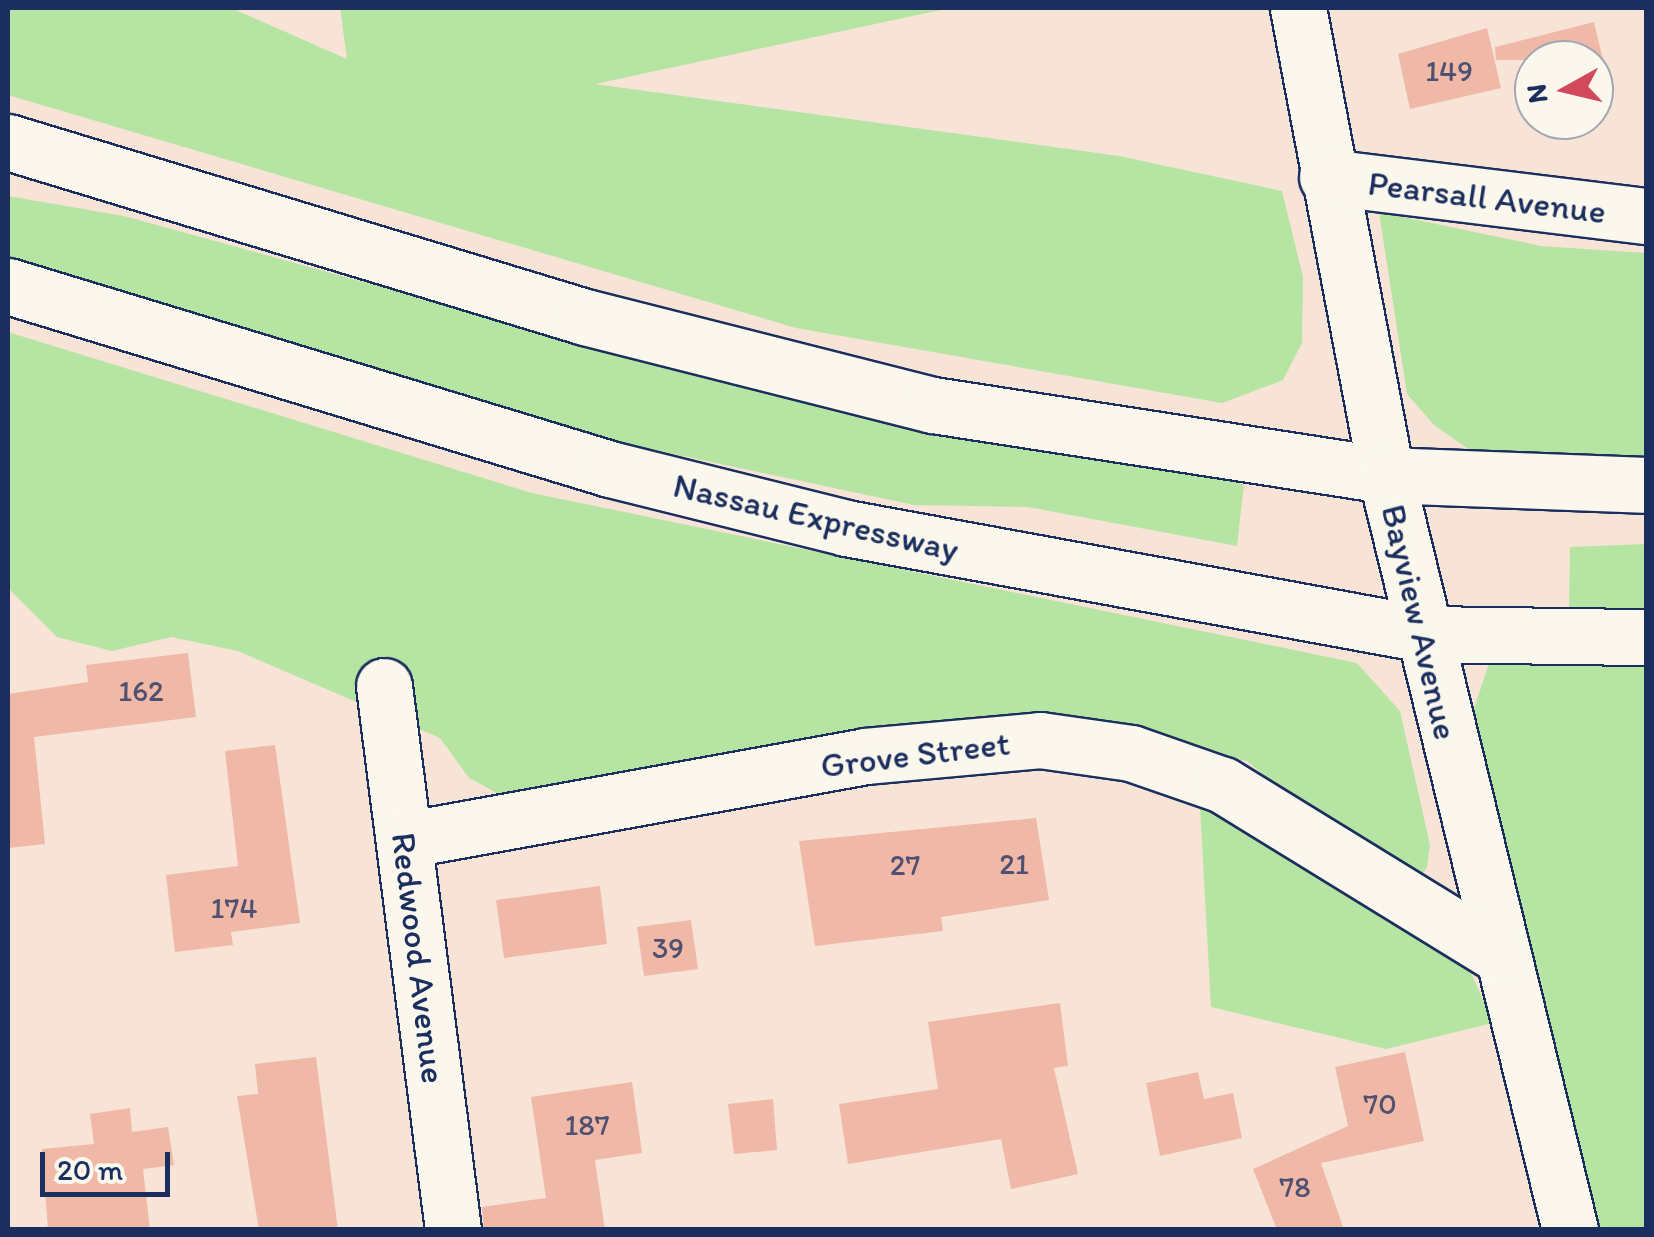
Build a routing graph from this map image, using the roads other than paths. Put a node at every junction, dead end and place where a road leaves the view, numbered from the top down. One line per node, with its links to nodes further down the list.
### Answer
1 (1298, 8): 3 (main road, Bayview Avenue)
2 (8, 142): 6 (main road)
3 (1327, 177): 4 (main road, Pearsall Avenue); 6 (main road, Bayview Avenue)
4 (1646, 216)
5 (8, 286): 8 (main road, Nassau Expressway)
6 (1386, 476): 7 (main road); 8 (main road, Bayview Avenue)
7 (1646, 485)
8 (1424, 634): 9 (main road, Nassau Expressway); 12 (main road, Bayview Avenue)
9 (1646, 636)
10 (384, 686): 11 (main road, Redwood Avenue)
11 (404, 840): 12 (main road, Grove Street); 13 (main road, Redwood Avenue)
12 (1498, 954): 14 (main road, Bayview Avenue)
13 (453, 1230)
14 (1570, 1230)

